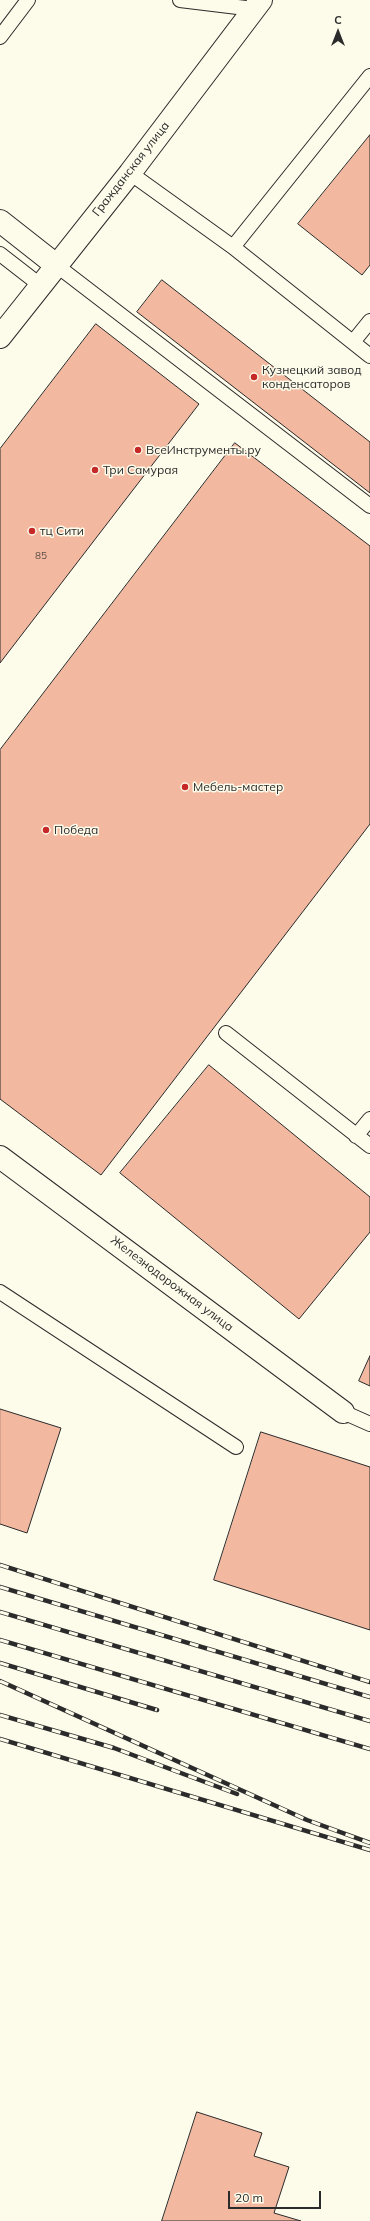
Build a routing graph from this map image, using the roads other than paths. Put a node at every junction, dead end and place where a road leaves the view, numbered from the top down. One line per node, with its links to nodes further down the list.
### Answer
1 (28, 0): 4 (lane)
2 (180, 0): 3 (lane)
3 (257, 5): 6 (street, Гражданская улица)
4 (0, 38)
5 (370, 76): 8 (lane)
6 (130, 173): 8 (lane); 10 (street, Гражданская улица)
7 (0, 221): 10 (street)
8 (233, 247): 14 (lane)
9 (0, 254): 11 (lane)
10 (56, 264): 11 (street, Гражданская улица); 16 (lane)
11 (40, 285): 13 (street, Гражданская улица)
12 (370, 321): 14 (lane)
13 (0, 337)
14 (353, 342): 15 (lane)
15 (370, 356)
16 (370, 506)
17 (226, 1033): 19 (lane)
18 (370, 1119): 19 (lane)
19 (356, 1136): 20 (lane)
20 (370, 1146)
21 (0, 1157): 23 (street, Железнодорожная улица)
22 (0, 1292): 25 (lane)
23 (343, 1412): 24 (lane)
24 (370, 1424)
25 (236, 1447)

